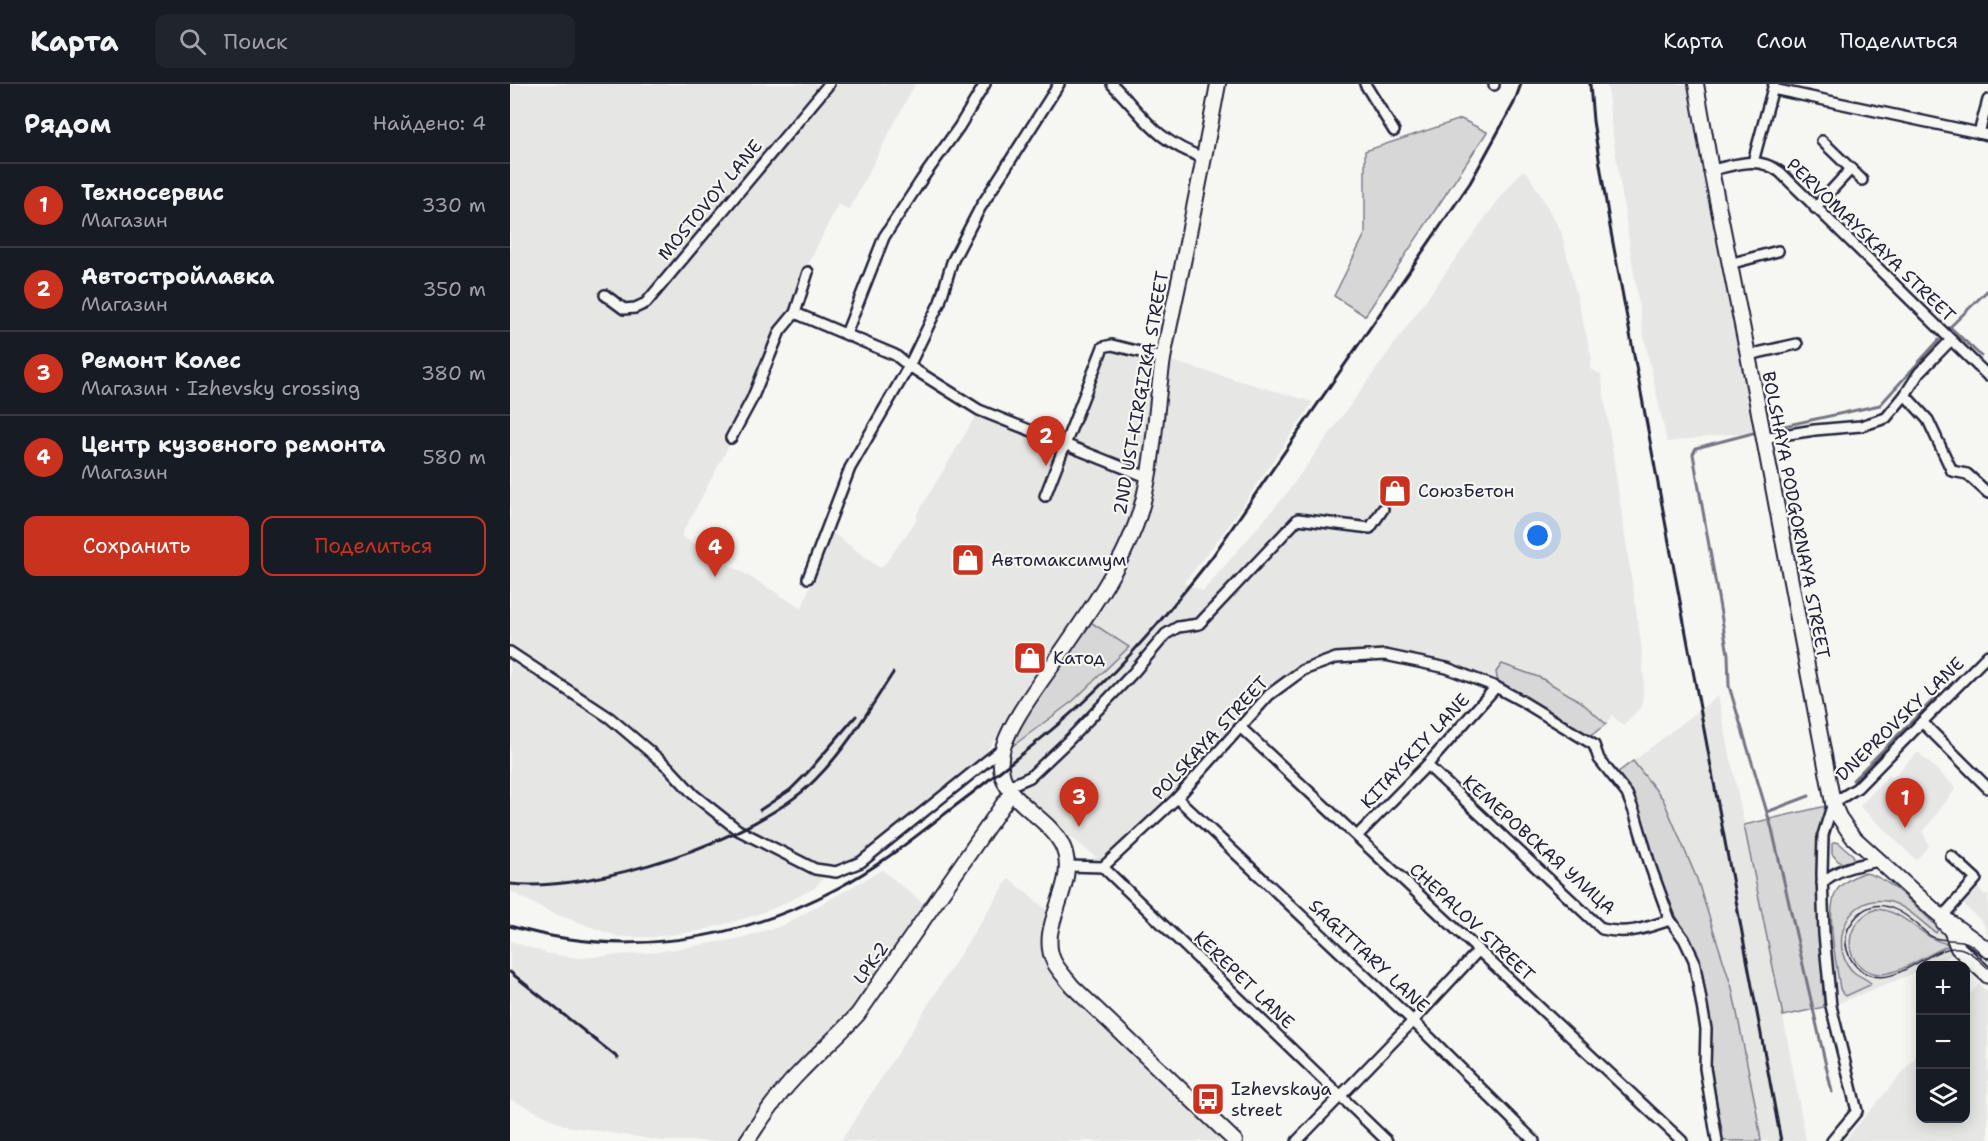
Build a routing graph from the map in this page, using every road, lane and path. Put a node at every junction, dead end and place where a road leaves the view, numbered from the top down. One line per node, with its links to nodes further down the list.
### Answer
1 (830, 84): 22 (street, MOSTOVOY LANE)
2 (985, 84): 24 (street)
3 (1059, 84): 29 (street)
4 (1112, 84): 13 (street)
5 (1218, 84): 13 (main road, 2ND UST-KIRGIZKA STREET)
6 (1365, 84): 10 (street)
7 (1696, 84): 16 (main road, BOLSHAYA PODGORNAYA STREET)
8 (1773, 86): 11 (street); 14 (street)
9 (1988, 100): 11 (street)
10 (1394, 131)
11 (1983, 134)
12 (1822, 141): 15 (street)
13 (1204, 158): 28 (main road, 2ND UST-KIRGIZKA STREET)
14 (1753, 162): 16 (street); 18 (street, PERVOMAYSKAYA STREET)
15 (1851, 169): 17 (street); 18 (street)
16 (1710, 170): 20 (main road, BOLSHAYA PODGORNAYA STREET)
17 (1862, 180)
18 (1815, 208): 25 (street, PERVOMAYSKAYA STREET)
19 (1778, 251): 20 (street)
20 (1729, 264): 27 (main road, BOLSHAYA PODGORNAYA STREET)
21 (808, 272): 23 (street)
22 (605, 295)
23 (795, 313): 24 (street); 32 (street)
24 (846, 334): 29 (street)
25 (1951, 340): 30 (street, PERVOMAYSKAYA STREET); 31 (street)
26 (1797, 344): 27 (street)
27 (1748, 355): 33 (main road, BOLSHAYA PODGORNAYA STREET)
28 (1164, 358): 34 (street); 35 (main road, 2ND UST-KIRGIZKA STREET)
29 (909, 366): 34 (street); 39 (street)
30 (1988, 376)
31 (1905, 395): 33 (street); 36 (street)
32 (731, 438)
33 (1763, 438): 52 (main road, BOLSHAYA PODGORNAYA STREET)
34 (1066, 446): 35 (street); 37 (street)
35 (1147, 477): 47 (main road, 2ND UST-KIRGIZKA STREET)
36 (1988, 494)
37 (1045, 496)
38 (1383, 509): 50 (street)
39 (808, 579)
40 (510, 652): 47 (street)
41 (1988, 656): 42 (street, DNEPROVSKY LANE)
42 (1979, 665): 43 (street); 45 (street, DNEPROVSKY LANE)
43 (1988, 673)
44 (1496, 687): 46 (street, POLSKAYA STREET); 48 (street, KITAYSKIY LANE); 60 (street, POLSKAYA STREET)
45 (1922, 722): 49 (street); 52 (street, DNEPROVSKY LANE)
46 (1240, 727): 51 (street, POLSKAYA STREET); 53 (street, CHEPALOV STREET)
47 (1003, 748): 50 (main road)
48 (1427, 765): 53 (street, KITAYSKIY LANE); 60 (street, КЕМЕРОВСКАЯ УЛИЦА)
49 (1988, 788)
50 (1009, 790): 57 (main road); 68 (main road, LPK-2)
51 (1178, 798): 56 (street, POLSKAYA STREET); 66 (street, SAGITTARY LANE)
52 (1833, 802): 55 (main road, BOLSHAYA PODGORNAYA STREET); 58 (street)
53 (1357, 836): 64 (street, CHEPALOV STREET)
54 (1951, 856): 59 (street)
55 (1879, 861): 58 (street); 59 (main road, BOLSHAYA PODGORNAYA STREET)
56 (1103, 867): 57 (street); 67 (street, KEREPET LANE)
57 (1067, 872): 69 (main road)
58 (1822, 883): 75 (street)
59 (1939, 915): 61 (main road, BOLSHAYA PODGORNAYA STREET); 62 (main road, BOLSHAYA PODGORNAYA STREET)
60 (1670, 920): 74 (street, POLSKAYA STREET)
61 (1973, 938): 62 (main road); 63 (main road, BOLSHAYA PODGORNAYA STREET)
62 (1958, 948): 65 (main road, BOLSHAYA PODGORNAYA STREET)
63 (1988, 950)
64 (1478, 951): 66 (street); 73 (street, CHEPALOV STREET)
65 (1988, 976)
66 (1413, 1021): 67 (street); 72 (street, SAGITTARY LANE)
67 (1340, 1096): 70 (street); 71 (street, KEREPET LANE)
68 (747, 1141)
69 (1235, 1141)
70 (1297, 1141)
71 (1387, 1141)
72 (1534, 1141)
73 (1682, 1141)
74 (1717, 1141)
75 (1832, 1141)

